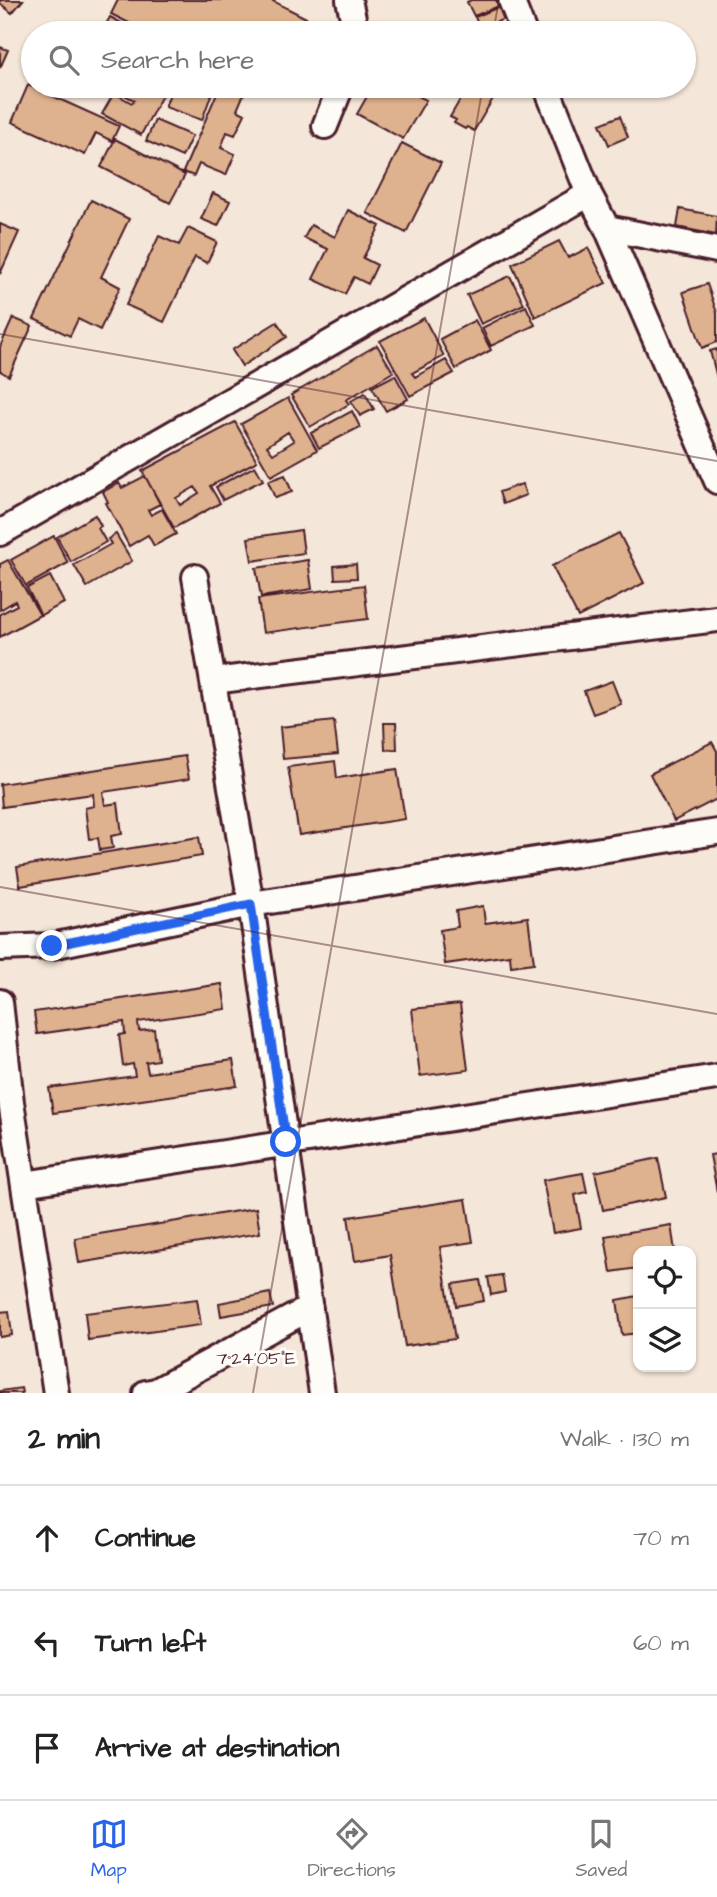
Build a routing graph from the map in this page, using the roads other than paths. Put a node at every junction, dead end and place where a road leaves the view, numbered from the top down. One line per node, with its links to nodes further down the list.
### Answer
1 (349, 0): 3 (street)
2 (511, 0): 4 (street)
3 (354, 21)
4 (519, 21)
5 (336, 98): 7 (street)
6 (551, 98): 8 (street)
7 (325, 126)
8 (589, 194): 9 (street); 12 (street)
9 (607, 228): 10 (street); 11 (street)
10 (717, 250)
11 (717, 481)
12 (0, 533)
13 (195, 577): 15 (street)
14 (717, 619): 15 (street)
15 (213, 681): 17 (street)
16 (717, 832): 17 (street)
17 (251, 904): 18 (street); 21 (street)
18 (0, 947)
19 (0, 1002): 22 (street)
20 (717, 1077): 21 (street)
21 (286, 1142): 22 (street); 23 (street)
22 (24, 1184): 24 (street)
23 (310, 1308): 25 (street); 26 (street)
24 (56, 1393)
25 (146, 1393)
26 (323, 1393)

